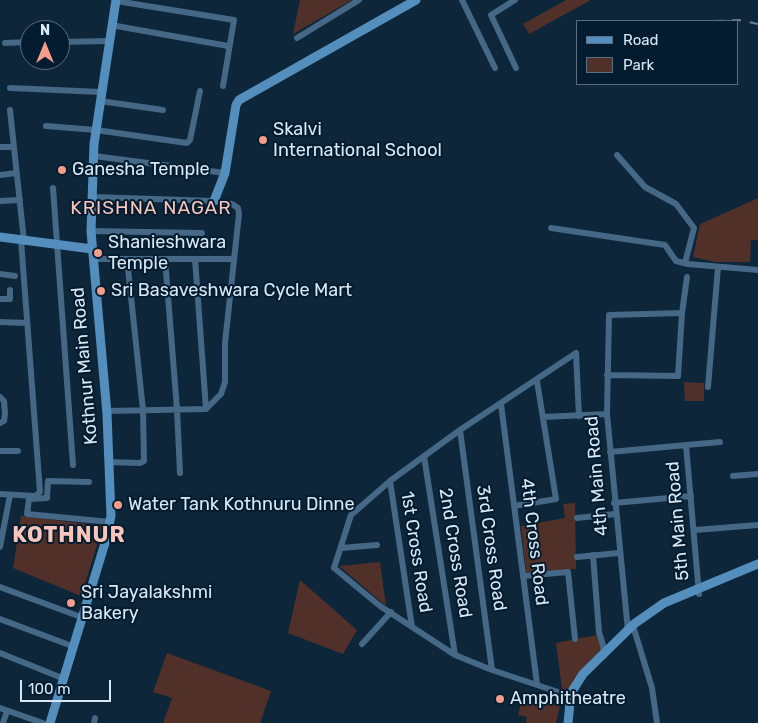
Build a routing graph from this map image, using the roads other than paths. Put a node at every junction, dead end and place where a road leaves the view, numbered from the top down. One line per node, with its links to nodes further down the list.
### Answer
1 (359, 0): 7 (street)
2 (416, 0): 28 (street)
3 (462, 0): 13 (street)
4 (516, 0): 14 (street)
5 (116, 1): 6 (street, Kothnur Main Road); 12 (street)
6 (111, 25): 8 (street, Kothnur Main Road); 12 (street)
7 (297, 38)
8 (108, 41): 11 (street); 18 (street, Kothnur Main Road)
9 (5, 42): 10 (street)
10 (20, 42)
11 (70, 42)
12 (228, 46): 15 (street)
13 (495, 68)
14 (516, 68)
15 (223, 86)
16 (10, 88): 18 (street)
17 (200, 91): 22 (street)
18 (101, 96): 20 (street); 22 (street, Kothnur Main Road)
19 (10, 110): 24 (street)
20 (163, 110)
21 (46, 126): 22 (street)
22 (96, 130): 26 (street, Kothnur Main Road)
23 (0, 147): 24 (street)
24 (14, 147): 27 (street)
25 (617, 155): 47 (street)
26 (94, 156): 28 (street); 31 (street, Kothnur Main Road)
27 (17, 173): 29 (street); 32 (street)
28 (225, 173): 34 (street)
29 (0, 175)
30 (53, 188): 40 (street)
31 (92, 197): 34 (street); 36 (street, Kothnur Main Road)
32 (20, 200): 33 (street); 39 (street)
33 (0, 201)
34 (214, 201): 46 (street)
35 (551, 228): 47 (street)
36 (91, 230): 37 (street); 41 (street, Kothnur Main Road)
37 (202, 233)
38 (0, 237): 39 (street)
39 (23, 241): 40 (street); 57 (street)
40 (56, 245): 41 (street); 79 (street)
41 (92, 249): 42 (street, Kothnur Main Road)
42 (92, 259): 43 (street); 66 (street, Kothnur Main Road)
43 (127, 259): 44 (street); 65 (street)
44 (165, 259): 45 (street); 63 (street)
45 (195, 259): 46 (street); 64 (street)
46 (234, 259): 64 (street)
47 (685, 263): 48 (street)
48 (718, 267): 49 (street); 60 (street)
49 (758, 270)
50 (0, 274): 51 (street)
51 (15, 276)
52 (686, 278): 55 (street)
53 (10, 290): 54 (street)
54 (0, 300)
55 (682, 313): 58 (street, 4th Main Road); 58 (street)
56 (0, 322): 57 (street)
57 (27, 322): 86 (street)
58 (607, 375): 67 (street, 4th Main Road)
59 (537, 381): 62 (street); 68 (street); 69 (street)
60 (708, 388)
61 (0, 396): 70 (street)
62 (501, 404): 71 (street); 89 (street, 4th Cross Road)
63 (177, 409): 64 (street); 65 (street); 80 (street)
64 (206, 409)
65 (143, 410): 66 (street); 78 (street)
66 (107, 411): 78 (street, Kothnur Main Road)
67 (607, 414): 68 (street); 76 (street, 4th Main Road)
68 (579, 416): 69 (street)
69 (543, 417): 89 (street)
70 (0, 423)
71 (460, 430): 77 (street); 117 (street, 3rd Cross Road)
72 (720, 442): 73 (street)
73 (686, 445): 76 (street); 87 (street, 5th Main Road)
74 (18, 450): 75 (street)
75 (0, 451)
76 (610, 452): 88 (street, 4th Main Road)
77 (424, 456): 83 (street); 116 (street, 2nd Cross Road)
78 (108, 462): 92 (street, Kothnur Main Road)
79 (73, 465)
80 (180, 473)
81 (758, 474): 82 (street)
82 (733, 476)
83 (390, 481): 97 (street); 109 (street, 1st Cross Road)
84 (88, 482): 92 (street)
85 (0, 494): 86 (street)
86 (10, 495): 96 (street)
87 (691, 496): 88 (street); 94 (street, 5th Main Road)
88 (614, 503): 90 (street, 4th Main Road)
89 (514, 506): 103 (street, 4th Cross Road)
90 (615, 514): 91 (street); 98 (street, 4th Main Road)
91 (578, 518)
92 (110, 522): 107 (street, Kothnur Main Road)
93 (758, 525): 94 (street)
94 (695, 530): 105 (street, 5th Main Road)
95 (377, 545): 97 (street)
96 (0, 547)
97 (342, 548): 106 (street)
98 (619, 553): 99 (street); 110 (street, 4th Main Road)
99 (593, 556): 100 (street); 115 (street)
100 (577, 557)
101 (758, 564): 105 (street)
102 (758, 568): 105 (street)
103 (523, 576): 111 (street); 119 (street, 4th Cross Road)
104 (0, 586): 107 (street)
105 (699, 591): 110 (street)
106 (391, 612): 109 (street); 112 (street)
107 (81, 617): 113 (street, Kothnur Main Road)
108 (0, 619): 113 (street)
109 (412, 627): 116 (street)
110 (630, 631): 115 (street); 127 (street, 4th Main Road)
111 (575, 639)
112 (362, 644)
113 (72, 646): 118 (street, Kothnur Main Road)
114 (0, 653): 118 (street)
115 (604, 654): 120 (street)
116 (455, 655): 117 (street)
117 (492, 670): 119 (street)
118 (62, 678): 124 (street, Kothnur Main Road)
119 (537, 684): 120 (street)
120 (572, 696): 125 (street); 126 (street)
121 (3, 710): 122 (street); 123 (street)
122 (3, 723)
123 (43, 723)
124 (50, 723)
125 (568, 723)
126 (573, 723)
127 (657, 723)

